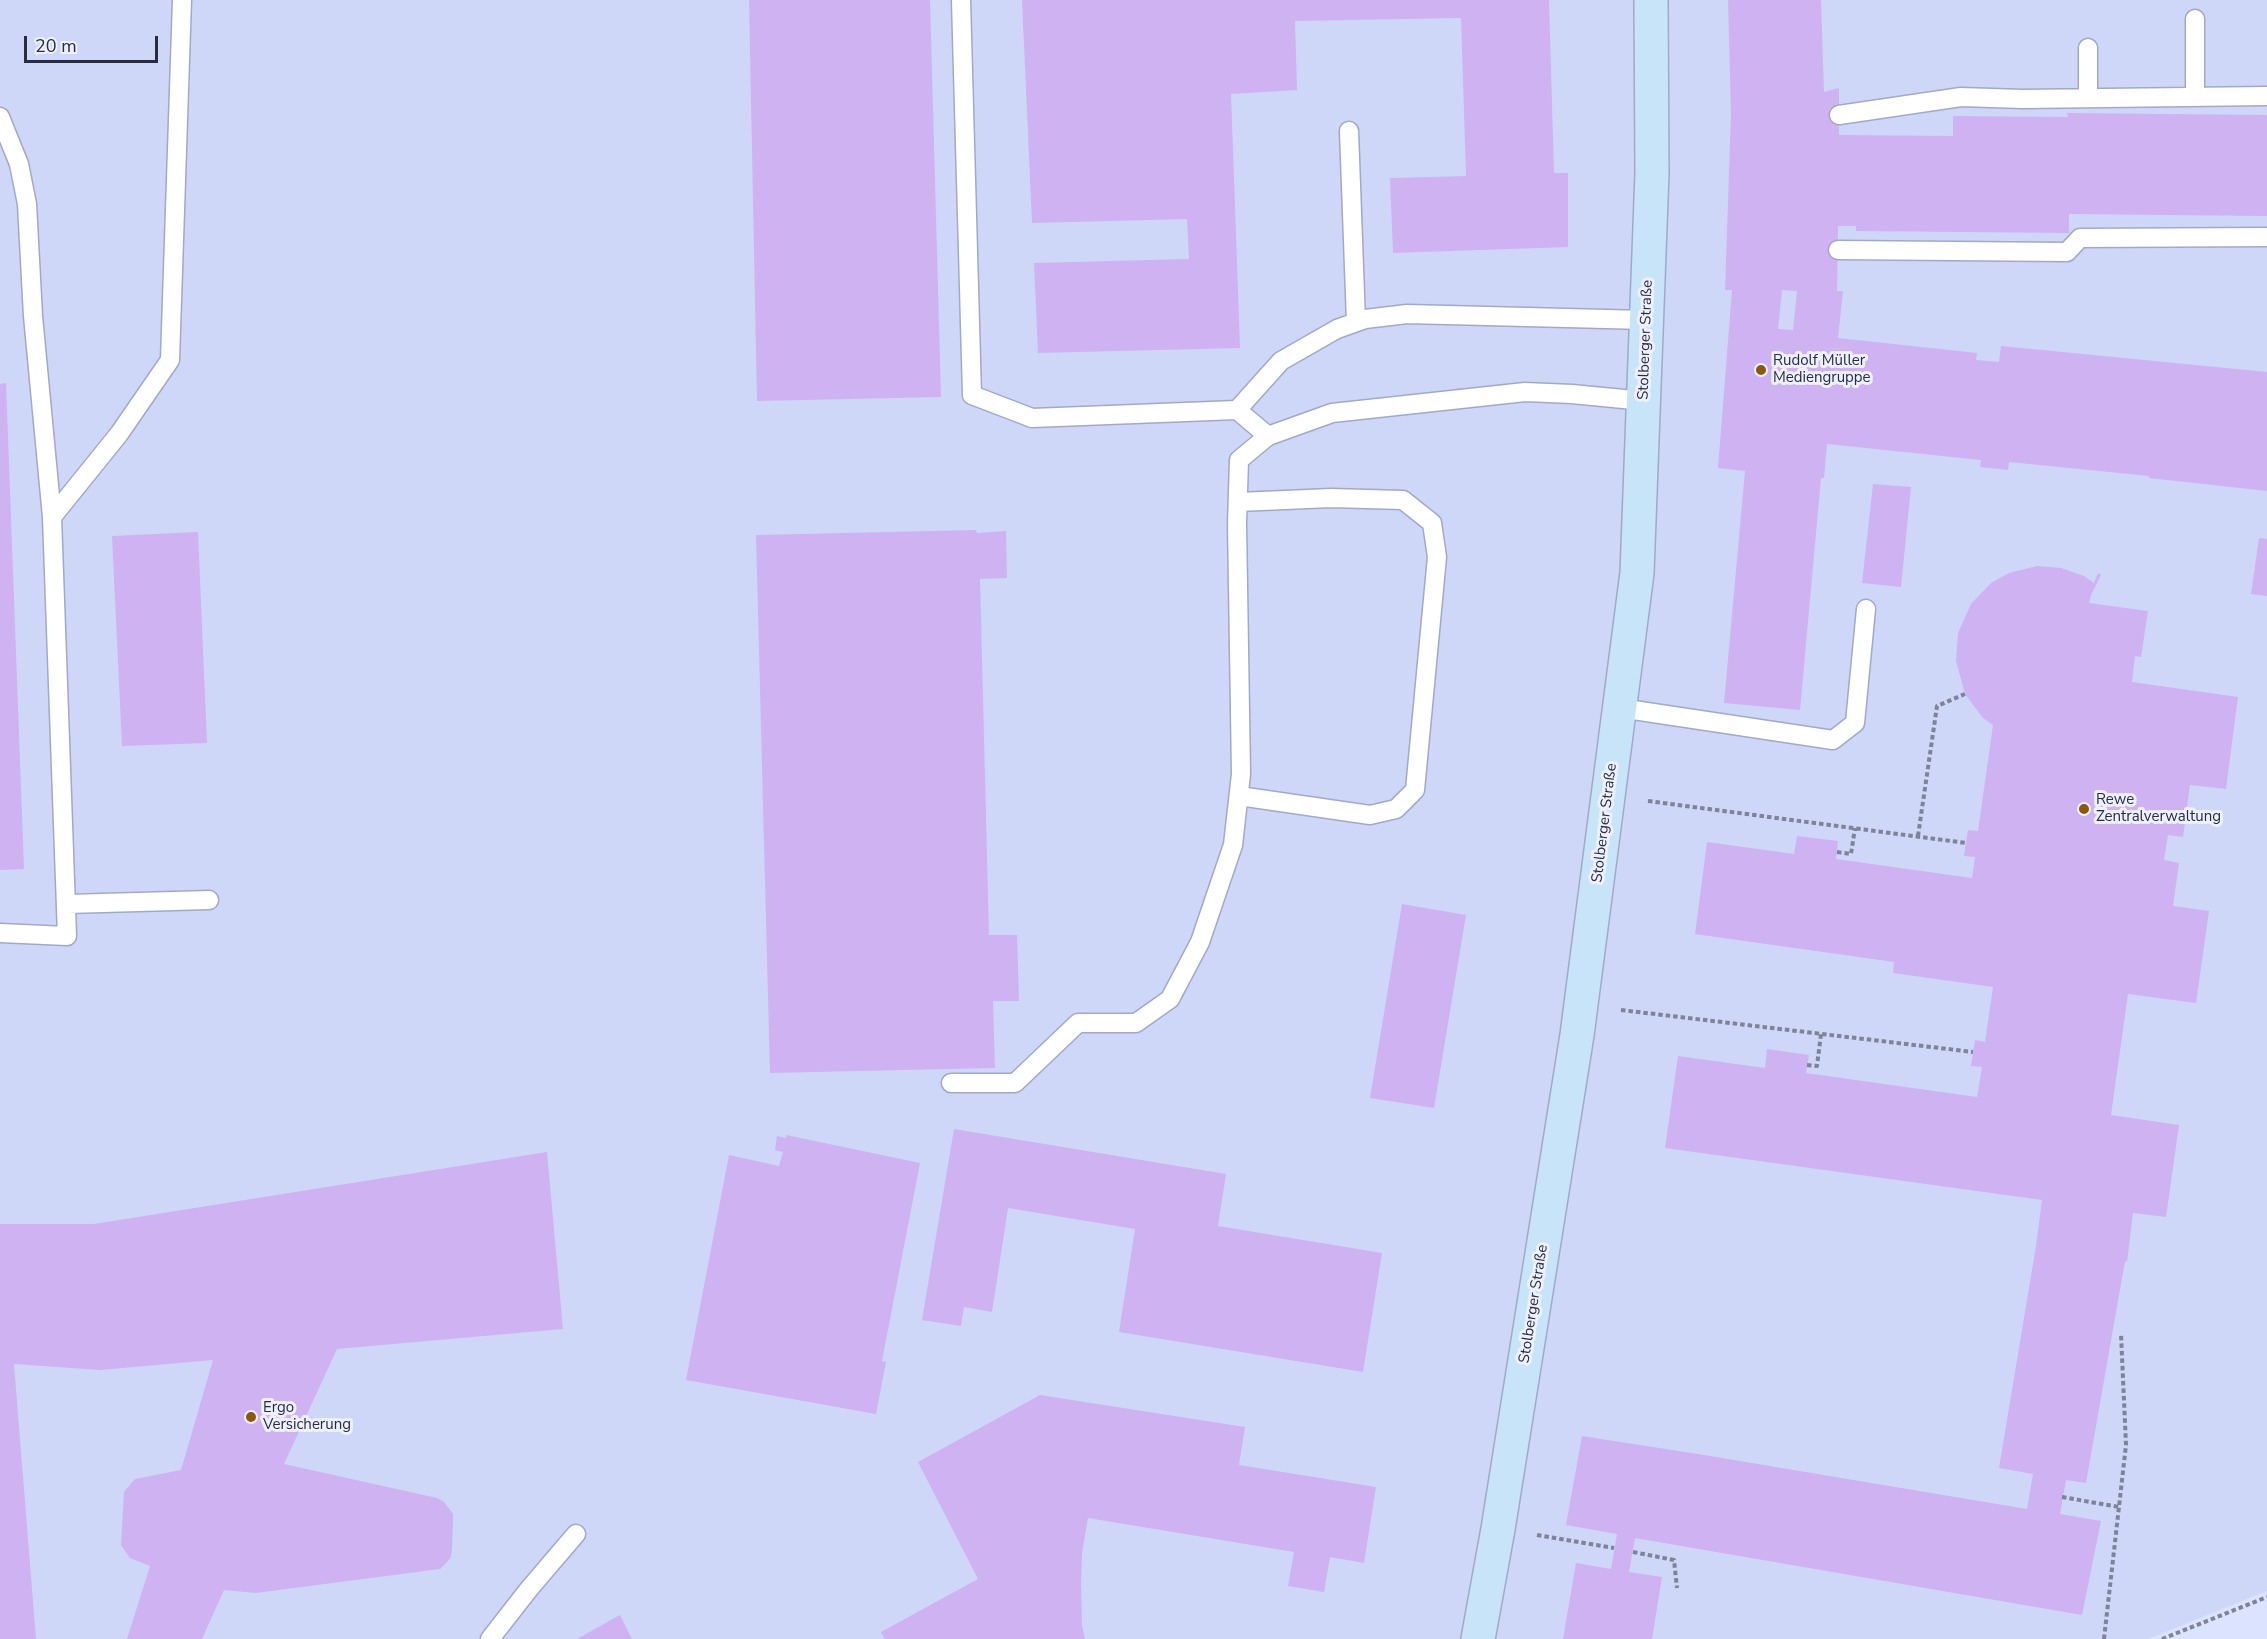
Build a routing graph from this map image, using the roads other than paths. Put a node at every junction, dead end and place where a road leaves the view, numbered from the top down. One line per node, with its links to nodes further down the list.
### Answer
1 (182, 0): 20 (lane)
2 (961, 0): 17 (lane)
3 (1651, 0): 14 (street, Stolberger Straße)
4 (2195, 19): 7 (lane)
5 (2088, 48): 8 (lane)
6 (2267, 96): 7 (lane)
7 (2195, 97): 8 (lane)
8 (2088, 98): 9 (lane)
9 (1839, 115)
10 (0, 117): 20 (lane)
11 (1349, 131): 15 (lane)
12 (2267, 237): 13 (lane)
13 (1838, 250)
14 (1646, 320): 15 (lane); 16 (street, Stolberger Straße)
15 (1356, 322): 17 (lane)
16 (1644, 401): 18 (lane); 22 (street, Stolberger Straße)
17 (1237, 410): 18 (lane)
18 (1268, 436): 19 (lane)
19 (1238, 502): 23 (lane); 23 (lane)
20 (52, 517): 25 (lane)
21 (1866, 609): 22 (lane)
22 (1620, 708): 30 (street, Stolberger Straße)
23 (1239, 796): 27 (lane)
24 (209, 900): 25 (lane)
25 (67, 904): 26 (lane)
26 (0, 933)
27 (951, 1083)
28 (576, 1534): 29 (lane)
29 (490, 1639)
30 (1478, 1639)

